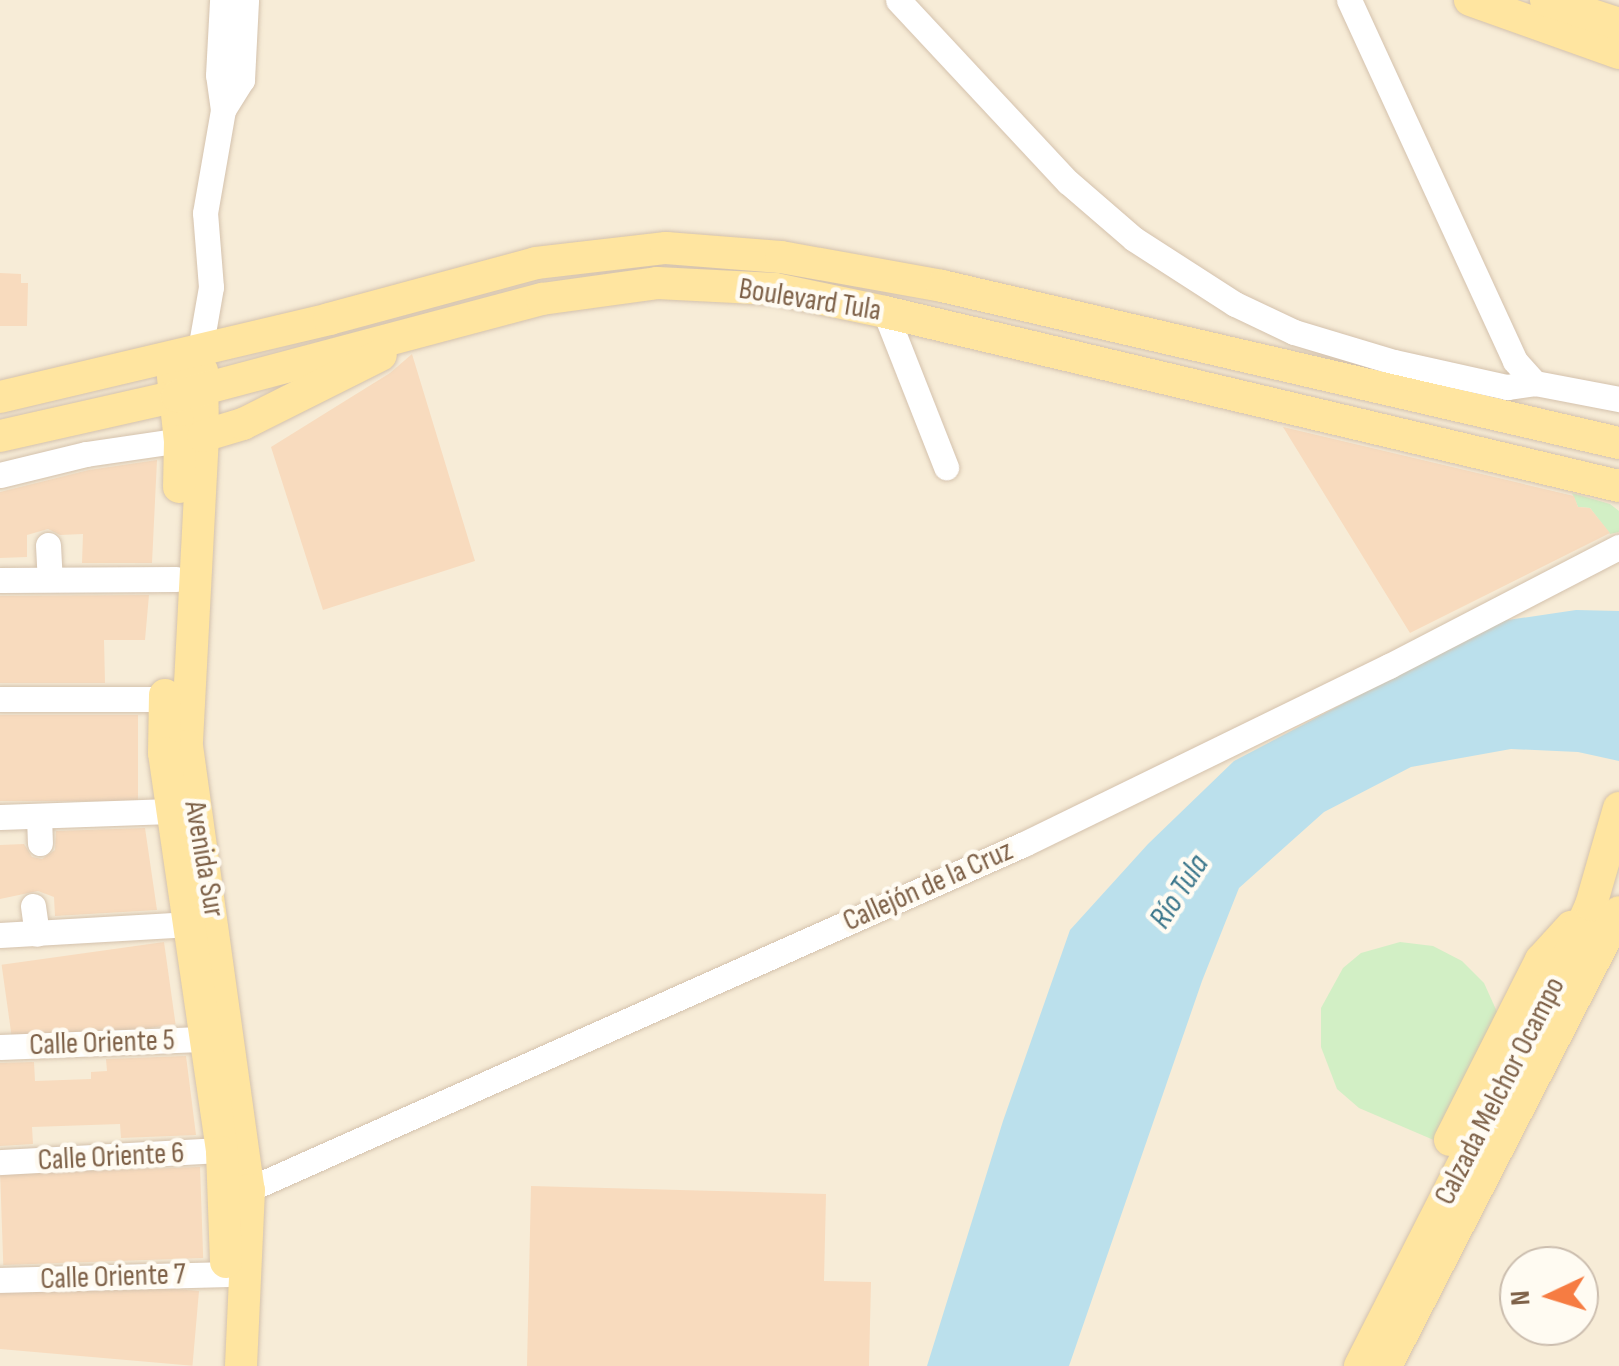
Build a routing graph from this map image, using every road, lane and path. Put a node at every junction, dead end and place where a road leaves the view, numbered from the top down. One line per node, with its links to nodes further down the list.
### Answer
1 (222, 0): 10 (street)
2 (246, 0): 10 (street)
3 (898, 0): 12 (street)
4 (1349, 0): 16 (street)
5 (1470, 0): 8 (main road)
6 (1546, 0): 7 (main road)
7 (1619, 24)
8 (1603, 37): 9 (main road)
9 (1619, 53)
10 (223, 110): 14 (street)
11 (884, 312): 13 (main road, Boulevard Tula); 23 (street); 25 (main road, Boulevard Tula)
12 (1294, 332): 15 (street); 16 (street)
13 (406, 335): 17 (main road, Boulevard Tula); 21 (main road)
14 (184, 354): 15 (main road, Boulevard Tula); 17 (main road, Avenida Sur); 18 (main road, Boulevard Tula)
15 (1288, 366): 22 (main road, Boulevard Tula)
16 (1535, 382): 19 (street)
17 (190, 392): 20 (main road, Boulevard Tula); 21 (main road, Avenida Sur)
18 (0, 397)
19 (1619, 399)
20 (0, 436)
21 (192, 439): 24 (street); 28 (main road, Avenida Sur); 43 (main road, Avenida Sur)
22 (1619, 444)
23 (946, 467)
24 (0, 475)
25 (1619, 486)
26 (48, 545): 29 (street)
27 (1619, 547): 51 (street, Callejón de la Cruz)
28 (176, 578): 29 (street); 31 (main road, Avenida Sur)
29 (50, 579): 30 (street)
30 (0, 580)
31 (165, 698): 32 (street); 34 (main road, Avenida Sur)
32 (0, 699)
33 (1619, 808): 39 (main road, Calzada Melchor Ocampo)
34 (171, 811): 35 (street); 40 (main road, Avenida Sur)
35 (39, 816): 36 (street); 37 (street)
36 (0, 817)
37 (40, 843)
38 (33, 906): 41 (street)
39 (1610, 910): 45 (main road); 46 (main road, Calzada Melchor Ocampo); 48 (main road)
40 (191, 924): 41 (street); 43 (main road, Avenida Sur)
41 (36, 934): 42 (street)
42 (0, 935)
43 (217, 1038): 44 (street, Calle Oriente 5); 47 (main road, Avenida Sur)
44 (0, 1046)
45 (1494, 1054): 46 (main road); 52 (main road)
46 (1512, 1093): 48 (main road); 50 (main road, Calzada Melchor Ocampo); 59 (main road, Calzada Melchor Ocampo)
47 (233, 1150): 49 (street, Calle Oriente 6); 51 (main road, Avenida Sur)
48 (1518, 1153): 60 (main road)
49 (0, 1162)
50 (1462, 1166): 52 (main road); 58 (main road, Calzada Melchor Ocampo)
51 (237, 1195): 53 (main road, Avenida Sur); 56 (main road, Avenida Sur)
52 (1422, 1195): 57 (main road)
53 (226, 1274): 54 (street, Calle Oriente 7); 55 (main road, Avenida Sur)
54 (0, 1280)
55 (222, 1366)
56 (241, 1366)
57 (1335, 1366)
58 (1360, 1366)
59 (1386, 1366)
60 (1409, 1366)

